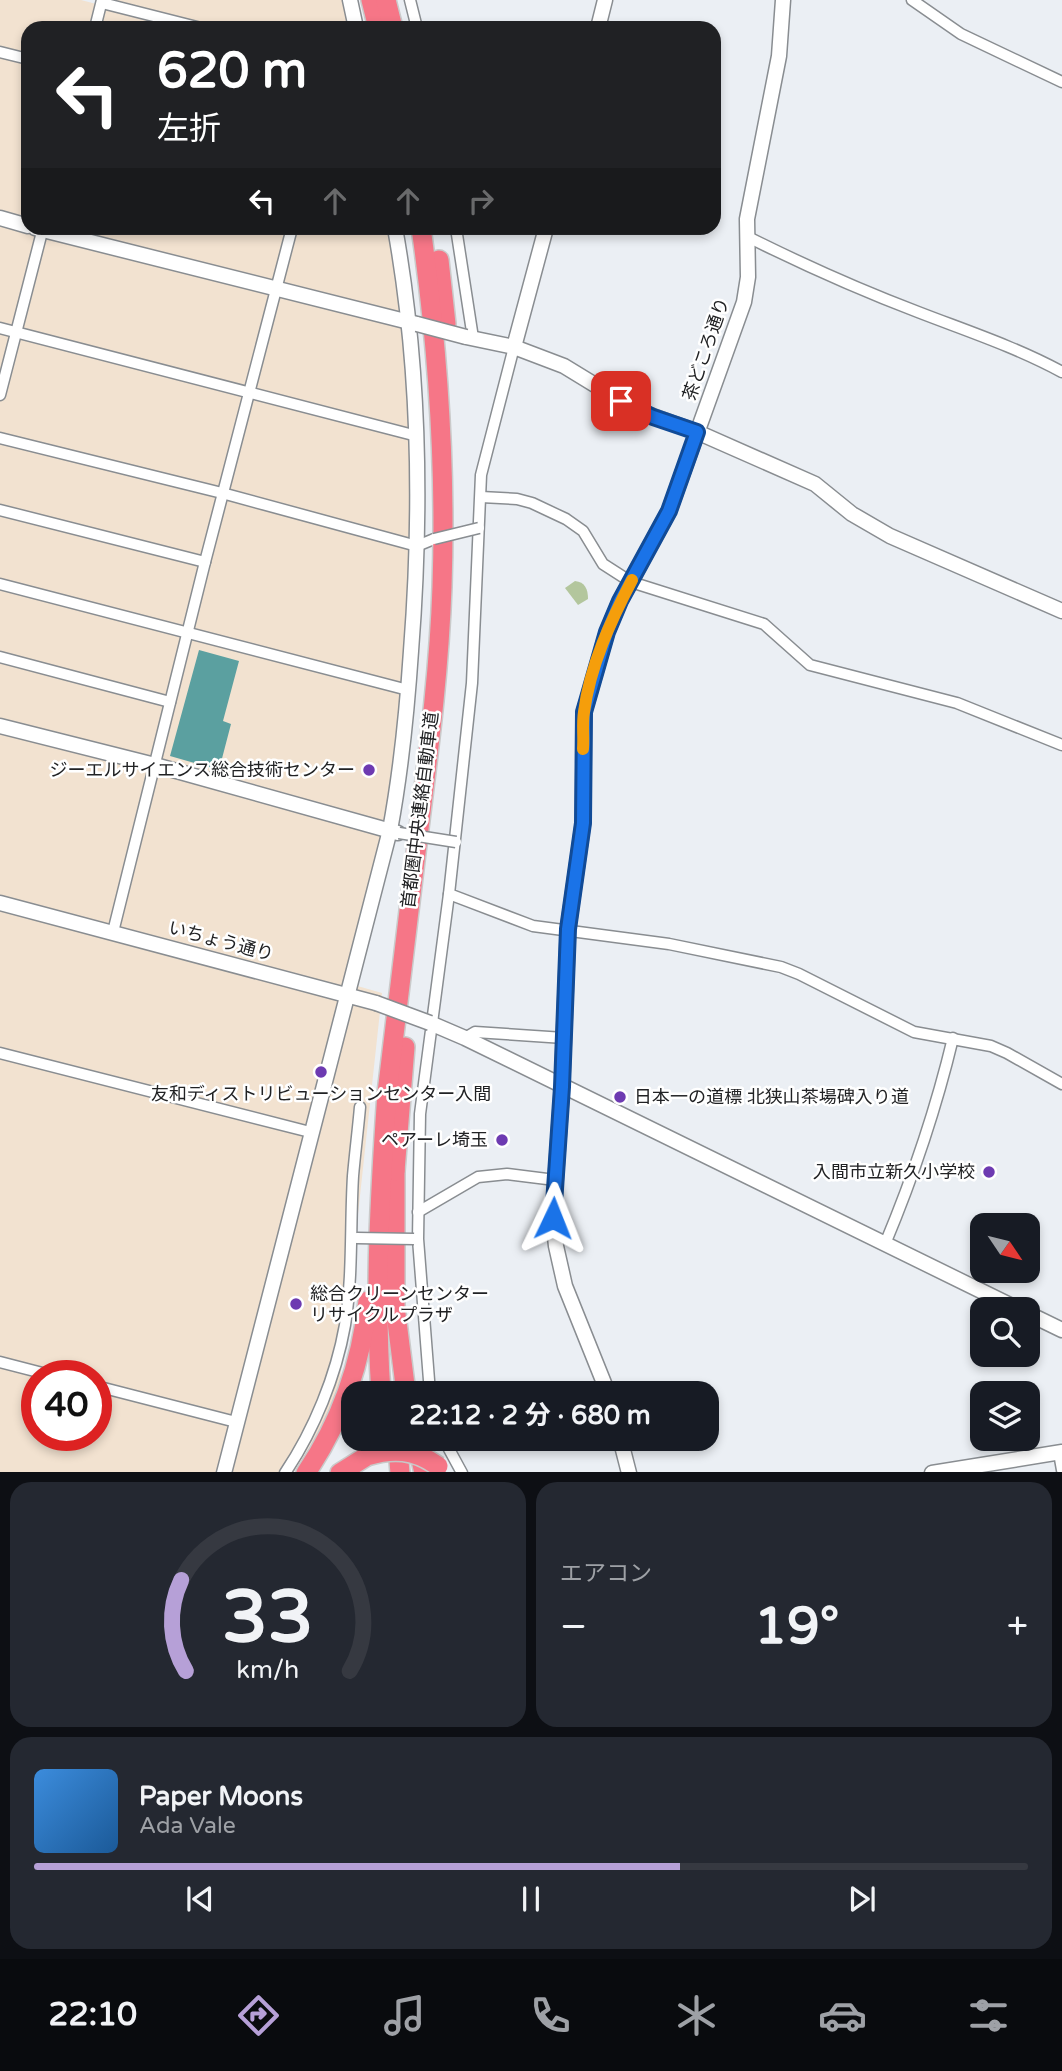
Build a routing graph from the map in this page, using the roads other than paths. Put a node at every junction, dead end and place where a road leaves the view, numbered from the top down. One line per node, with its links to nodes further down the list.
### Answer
1 (350, 0): 11 (street)
2 (371, 0): 12 (highway)
3 (386, 0): 13 (highway)
4 (605, 0): 15 (street)
5 (783, 0): 29 (street, 茶どころ通り)
6 (912, 0): 18 (street)
7 (102, 1): 9 (street); 10 (street)
8 (411, 4): 14 (street)
9 (97, 21)
10 (175, 21)
11 (354, 21)
12 (376, 21)
13 (391, 21)
14 (415, 21)
15 (600, 21)
16 (0, 52): 17 (street)
17 (21, 57)
18 (1062, 82)
19 (0, 218): 20 (street)
20 (21, 224)
21 (36, 235): 33 (street)
22 (65, 235): 30 (street)
23 (290, 235): 30 (street)
24 (396, 235): 31 (street)
25 (422, 235): 74 (highway, 首都圏中央連絡自動車道)
26 (435, 235): 75 (highway, 首都圏中央連絡自動車道)
27 (457, 235): 34 (street)
28 (544, 235): 35 (street)
29 (746, 236): 36 (street); 39 (street, 茶どころ通り)
30 (277, 287): 31 (street); 37 (street)
31 (413, 323): 34 (street, bridge); 40 (street)
32 (0, 328): 33 (street)
33 (16, 332): 37 (street); 38 (street)
34 (470, 337): 35 (street)
35 (514, 347): 39 (street); 43 (street)
36 (1062, 372)
37 (249, 392): 40 (street); 42 (street)
38 (0, 395)
39 (697, 432): 48 (street, 茶どころ通り); 50 (street)
40 (417, 436): 46 (street)
41 (0, 438): 42 (street)
42 (222, 494): 46 (street); 47 (street)
43 (481, 497): 45 (street); 48 (street)
44 (0, 510): 47 (street)
45 (479, 528): 46 (street, bridge); 59 (street)
46 (417, 546): 53 (street)
47 (205, 562): 51 (street)
48 (631, 582): 56 (street); 62 (street, 茶どころ通り)
49 (0, 584): 51 (street)
50 (1062, 611)
51 (188, 632): 53 (street); 54 (street)
52 (0, 657): 54 (street)
53 (408, 690): 58 (street)
54 (170, 702): 57 (street)
55 (0, 726): 57 (street)
56 (1062, 745)
57 (155, 765): 58 (street); 63 (street)
58 (395, 832): 59 (street, bridge); 64 (street)
59 (456, 842): 60 (street)
60 (449, 894): 62 (street); 65 (street)
61 (0, 903): 63 (street, いちょう通り)
62 (568, 929): 67 (street, 茶どころ通り); 68 (street)
63 (113, 932): 64 (street, いちょう通り)
64 (348, 993): 65 (street, いちょう通り, bridge); 73 (street)
65 (430, 1023): 66 (street, いちょう通り); 77 (street)
66 (465, 1038): 67 (street); 71 (street, いちょう通り)
67 (564, 1038): 71 (street, 茶どころ通り)
68 (953, 1038): 70 (street); 80 (street)
69 (0, 1053): 73 (street)
70 (1062, 1084)
71 (562, 1087): 76 (street, 茶どころ通り); 80 (street, いちょう通り)
72 (360, 1107): 78 (street)
73 (310, 1132): 92 (street)
74 (383, 1143): 86 (highway, 首都圏中央連絡自動車道); 103 (highway)
75 (395, 1169): 87 (highway, 首都圏中央連絡自動車道); 88 (highway)
76 (555, 1180): 77 (street); 90 (street, 茶どころ通り)
77 (418, 1212): 79 (street)
78 (354, 1238): 79 (street, bridge); 102 (street)
79 (416, 1239): 89 (street)
80 (885, 1244): 81 (street, いちょう通り)
81 (993, 1297)
82 (1040, 1319): 83 (street)
83 (1062, 1330)
84 (0, 1362): 85 (street)
85 (21, 1367)
86 (381, 1381)
87 (394, 1381)
88 (404, 1381)
89 (429, 1381)
90 (603, 1381)
91 (112, 1390): 92 (street)
92 (236, 1422): 101 (street)
93 (385, 1451): 105 (highway)
94 (398, 1451): 106 (highway)
95 (424, 1451): 99 (highway)
96 (451, 1451): 107 (street)
97 (623, 1451): 108 (street)
98 (1060, 1452): 100 (street); 109 (street)
99 (435, 1470): 104 (highway, bridge)
100 (1062, 1470)
101 (224, 1472)
102 (285, 1472)
103 (306, 1472)
104 (340, 1472)
105 (386, 1472)
106 (400, 1472)
107 (463, 1472)
108 (629, 1472)
109 (932, 1472)

